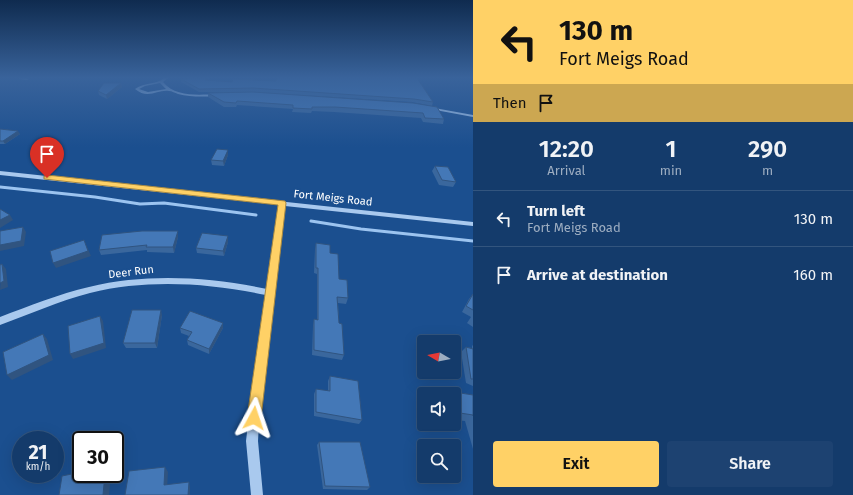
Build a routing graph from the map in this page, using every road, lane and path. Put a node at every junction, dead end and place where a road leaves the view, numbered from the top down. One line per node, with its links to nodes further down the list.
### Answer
1 (424, 106): 2 (street)
2 (473, 116)
3 (0, 173): 4 (street, Fort Meigs Road)
4 (282, 203): 5 (street, Fort Meigs Road); 6 (street)
5 (473, 224)
6 (269, 293): 7 (street, Deer Run); 8 (street)
7 (0, 321)
8 (257, 495)

